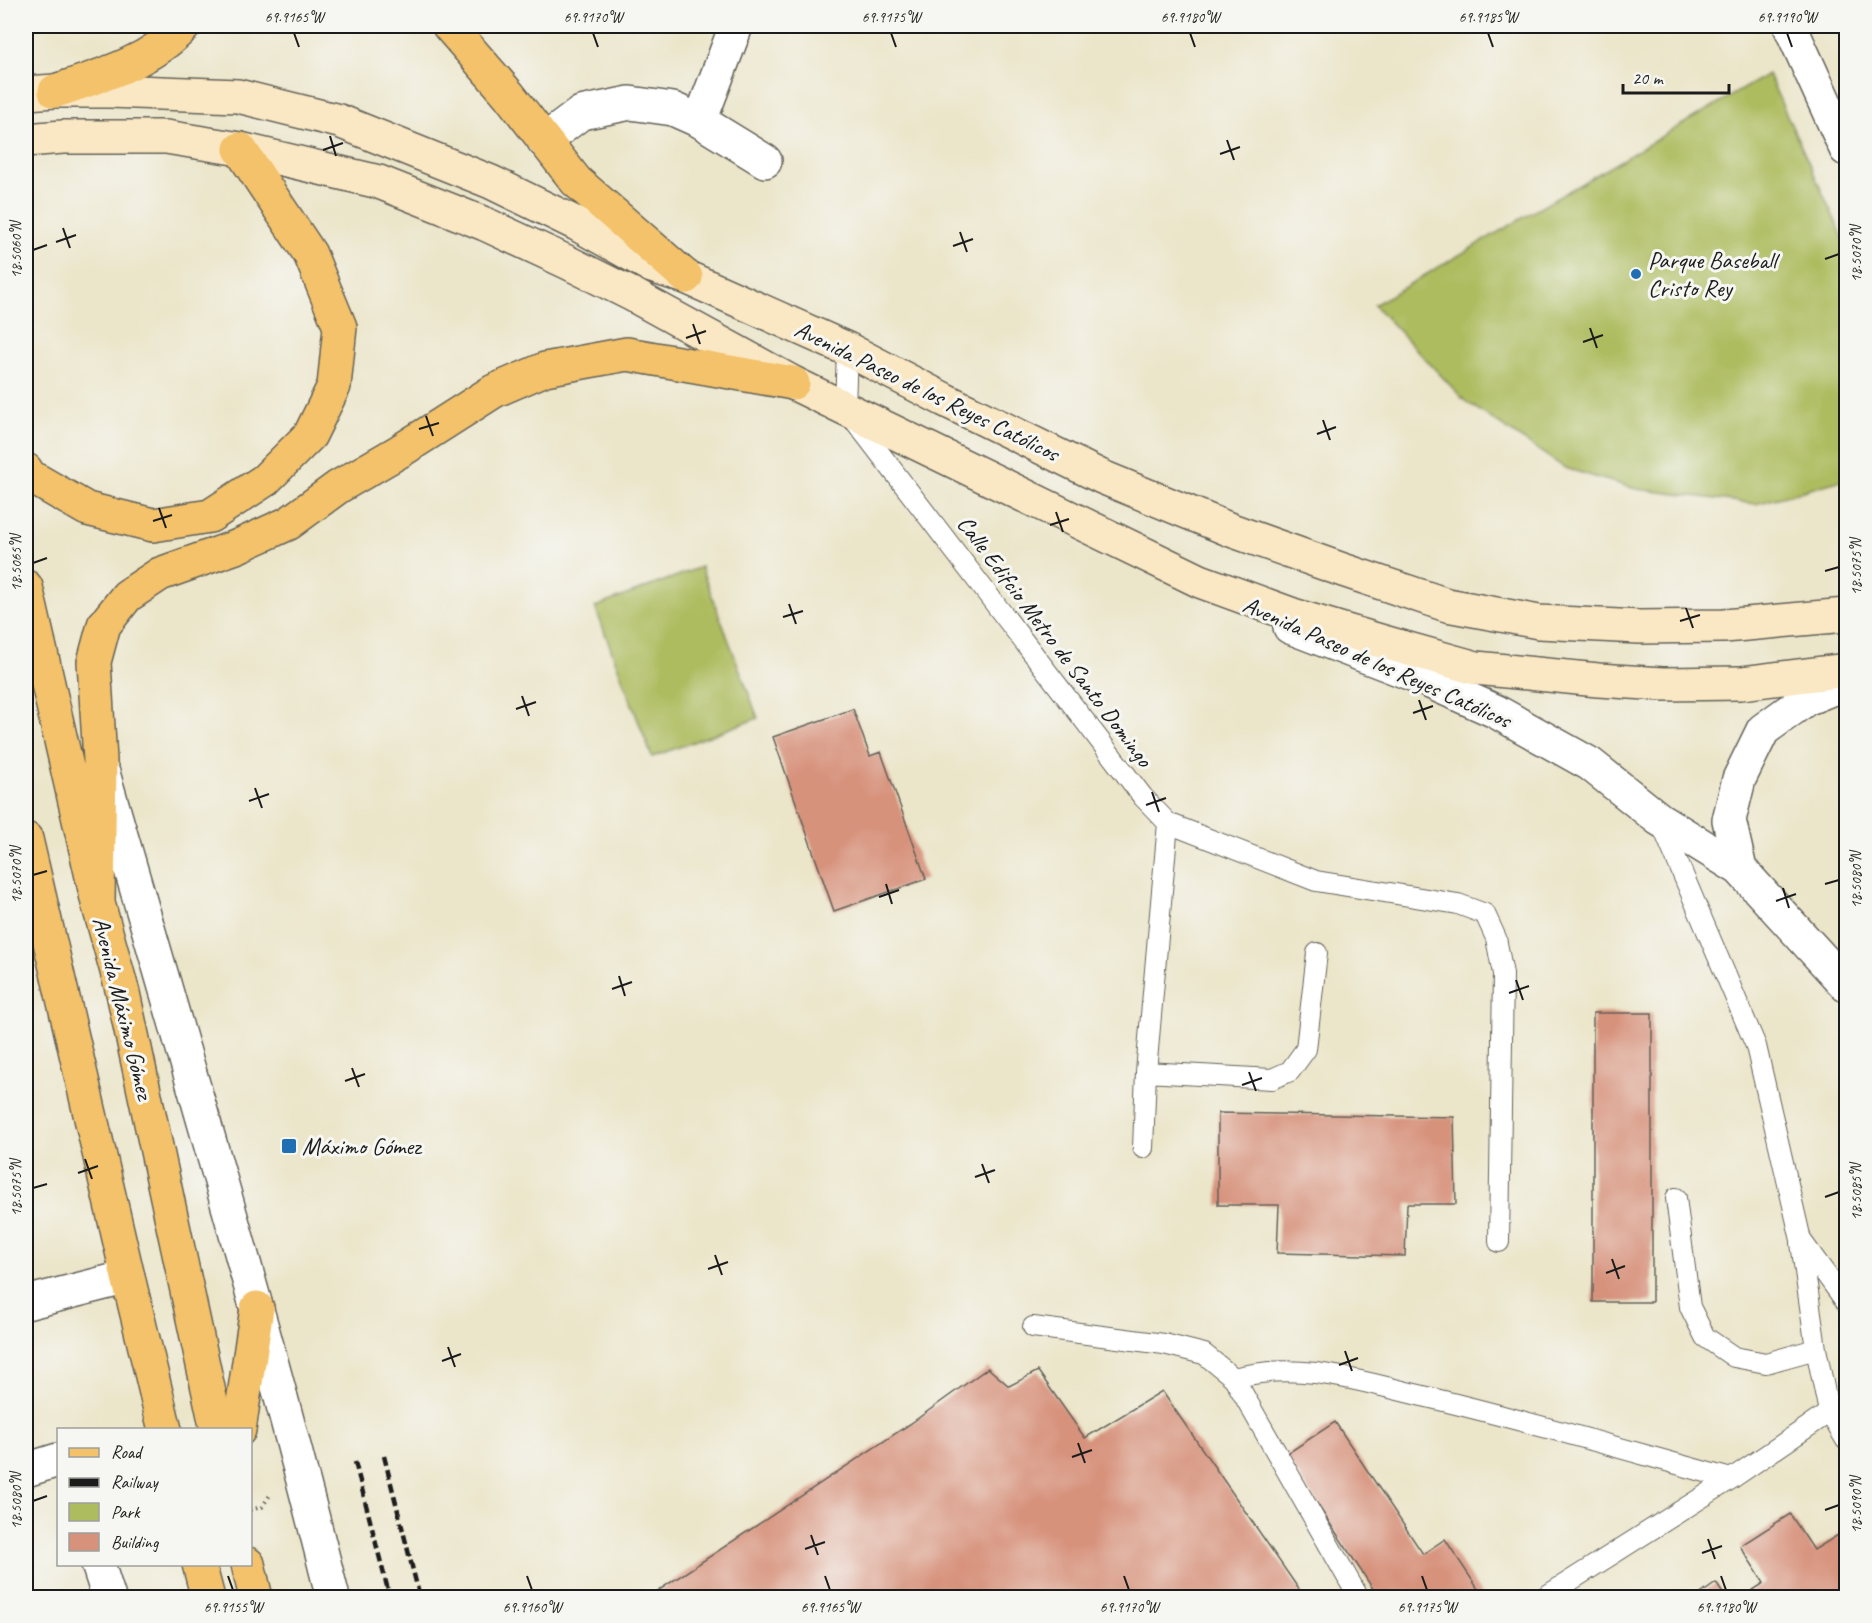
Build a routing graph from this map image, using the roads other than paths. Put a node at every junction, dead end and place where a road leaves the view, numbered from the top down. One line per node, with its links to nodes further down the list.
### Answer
1 (184, 26): 5 (main road)
2 (449, 26): 8 (main road)
3 (736, 26): 6 (street)
4 (1790, 26): 10 (street)
5 (40, 92): 12 (main road, Avenida Paseo de los Reyes Católicos)
6 (700, 121): 8 (street); 11 (street)
7 (26, 140): 9 (main road, Avenida Paseo de los Reyes Católicos)
8 (544, 141): 12 (main road)
9 (240, 149): 14 (main road, Avenida Paseo de los Reyes Católicos); 16 (main road)
10 (1846, 149)
11 (765, 161)
12 (686, 278): 13 (main road, Avenida Paseo de los Reyes Católicos)
13 (847, 349): 15 (lane); 19 (main road, Avenida Paseo de los Reyes Católicos)
14 (793, 383): 15 (main road, Avenida Paseo de los Reyes Católicos); 22 (main road)
15 (845, 408): 17 (main road, Avenida Paseo de los Reyes Católicos); 24 (lane, Calle Edifcio Metro de Santo Domingo)
16 (26, 470)
17 (1200, 580): 20 (main road, Avenida Paseo de los Reyes Católicos); 23 (street, Avenida Paseo de los Reyes Católicos)
18 (26, 587): 27 (main road, Avenida Máximo Gómez)
19 (1846, 615)
20 (1846, 670)
21 (1846, 683): 26 (street)
22 (100, 760): 27 (main road); 38 (street)
23 (1659, 819): 26 (street, Avenida Paseo de los Reyes Católicos); 33 (lane)
24 (1168, 823): 30 (lane); 34 (lane, Calle Edifcio Metro de Santo Domingo)
25 (26, 839): 35 (main road)
26 (1740, 869): 29 (street)
27 (98, 903): 45 (main road, Avenida Máximo Gómez)
28 (1317, 953): 30 (lane)
29 (1846, 985)
30 (1146, 1072): 31 (lane)
31 (1143, 1148)
32 (1676, 1198): 40 (lane)
33 (1801, 1240): 36 (lane); 40 (lane)
34 (1498, 1242)
35 (128, 1277): 37 (street); 44 (main road)
36 (1846, 1302)
37 (26, 1303)
38 (257, 1308): 46 (main road); 57 (street)
39 (1033, 1327): 41 (lane)
40 (1816, 1349): 43 (lane)
41 (1234, 1378): 50 (lane); 58 (lane)
42 (1846, 1401): 43 (lane)
43 (1829, 1412): 47 (lane); 50 (lane)
44 (165, 1428)
45 (217, 1428)
46 (239, 1428)
47 (1846, 1440)
48 (57, 1460): 49 (street)
49 (26, 1470)
50 (1731, 1479): 59 (lane)
51 (99, 1566): 54 (street)
52 (200, 1566): 55 (main road)
53 (248, 1566): 56 (main road)
54 (109, 1598)
55 (208, 1598)
56 (256, 1598)
57 (333, 1598)
58 (1359, 1598)
59 (1544, 1598)

